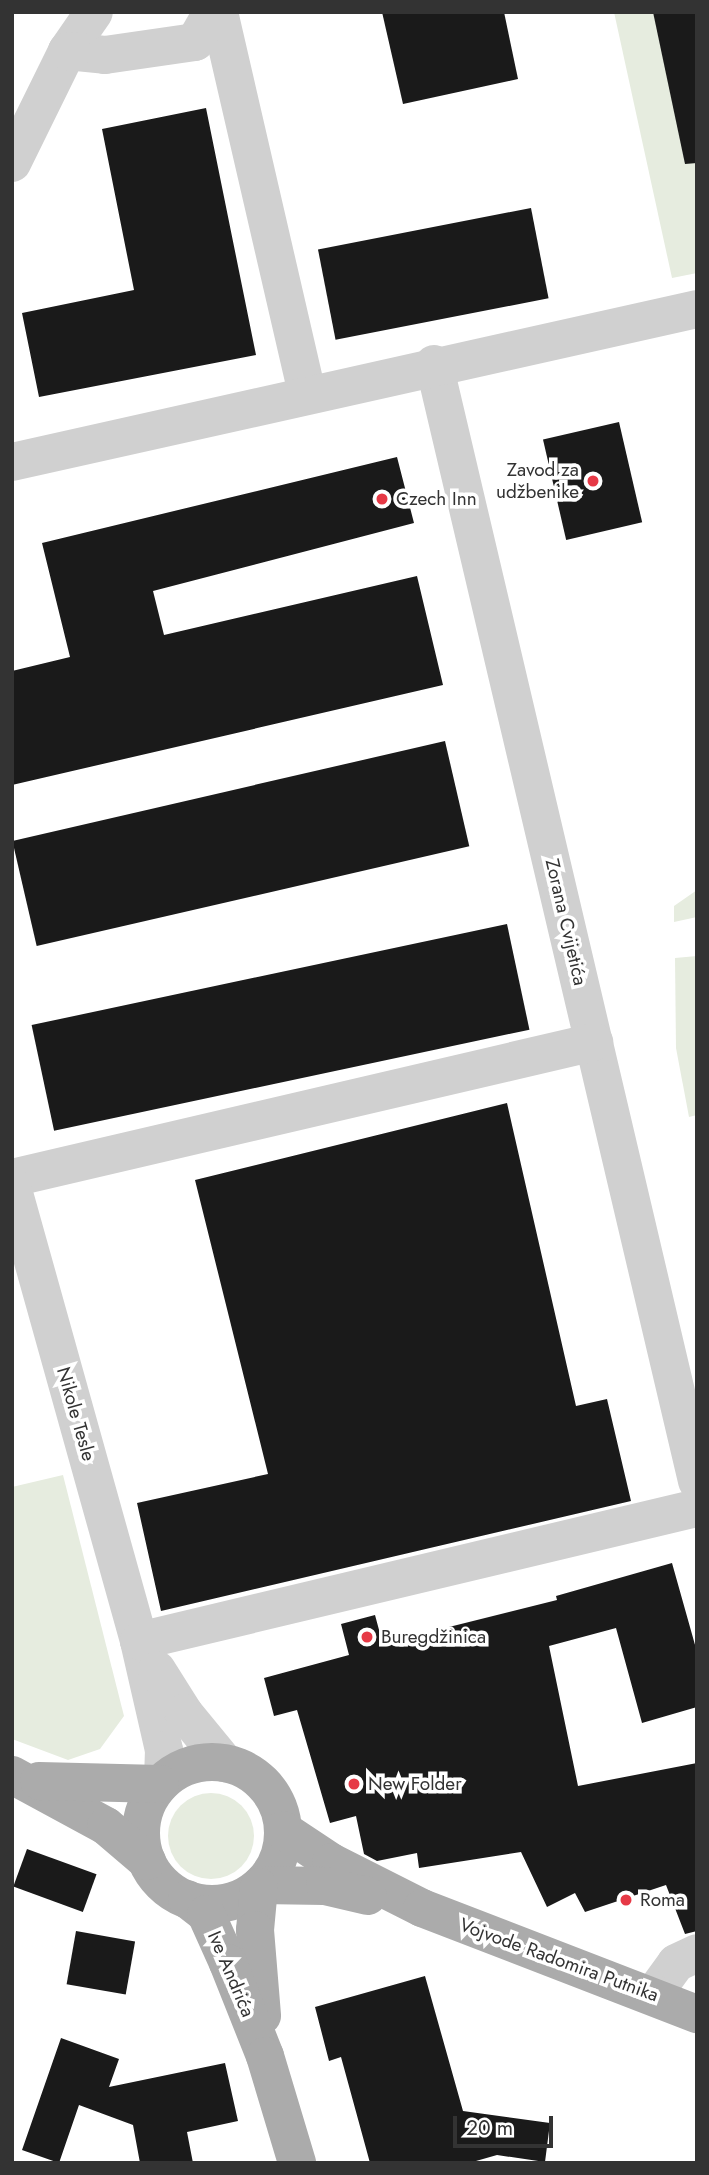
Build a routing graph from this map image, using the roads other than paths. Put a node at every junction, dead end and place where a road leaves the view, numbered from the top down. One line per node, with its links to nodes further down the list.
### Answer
1 (94, 12): 4 (street)
2 (212, 12): 4 (street)
3 (219, 12): 8 (street)
4 (66, 51): 5 (street)
5 (12, 163)
6 (697, 309): 7 (street)
7 (434, 364): 8 (street); 10 (street, Zorana Cvijetića)
8 (307, 392): 9 (street)
9 (12, 462)
10 (594, 1042): 11 (street); 13 (street, Zorana Cvijetića)
11 (12, 1178)
12 (12, 1186): 15 (street, Nikole Tesle)
13 (697, 1481)
14 (697, 1508): 15 (street)
15 (139, 1641): 16 (street, Nikole Tesle); 18 (street, Nikole Tesle)
16 (225, 1763): 18 (main road); 19 (main road)
17 (19, 1777): 18 (main road); 20 (main road)
18 (162, 1783): 20 (main road)
19 (284, 1830): 21 (main road); 23 (main road, Vojvode Radomira Putnika)
20 (147, 1861): 22 (main road)
21 (260, 1886): 22 (main road); 23 (main road, Vojvode Radomira Putnika); 27 (main road, Ive Andrića)
22 (187, 1899): 27 (main road, Ive Andrića)
23 (422, 1908): 25 (main road, Vojvode Radomira Putnika)
24 (697, 1953): 25 (street)
25 (653, 1994): 26 (main road, Vojvode Radomira Putnika)
26 (697, 2014)
27 (265, 2056): 28 (main road, Ive Andrića)
28 (297, 2163)

